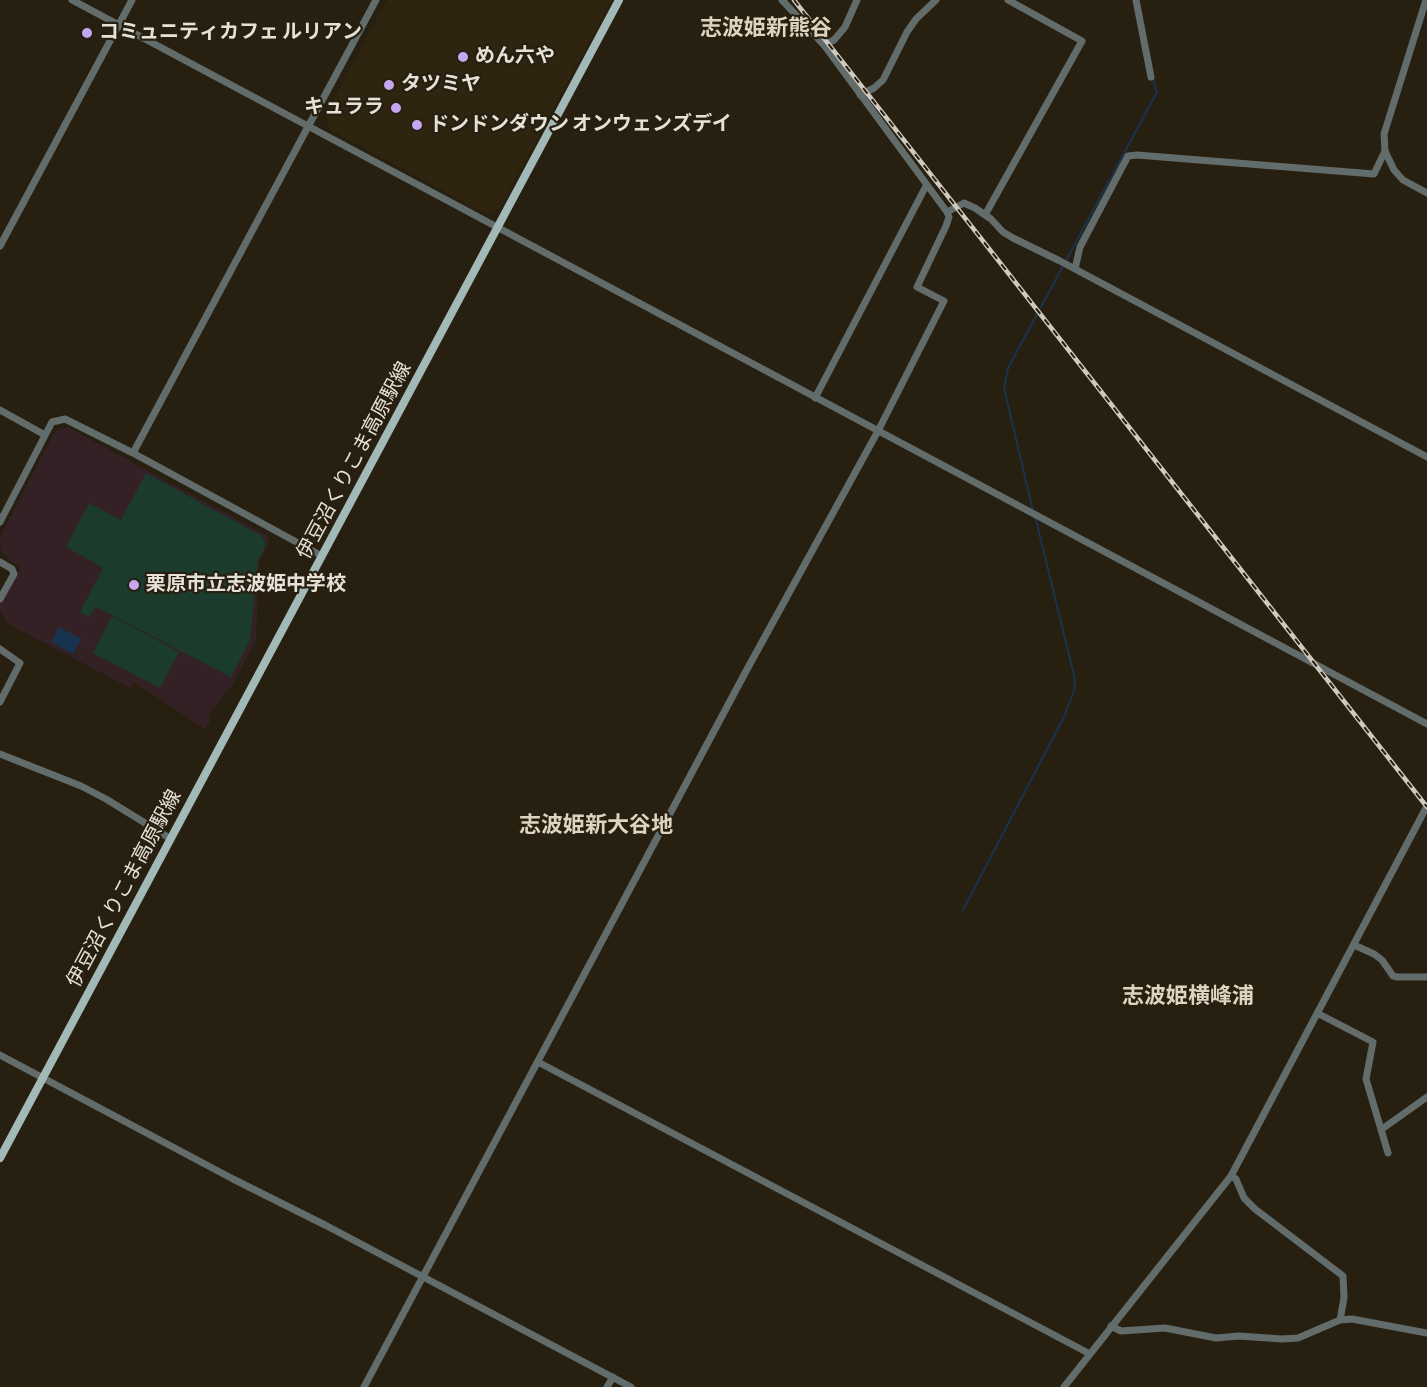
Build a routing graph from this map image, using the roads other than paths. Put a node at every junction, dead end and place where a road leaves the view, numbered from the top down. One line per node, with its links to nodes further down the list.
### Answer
1 (72, 0): 11 (street)
2 (132, 0): 11 (street)
3 (376, 0): 15 (street)
4 (619, 0): 21 (main road, 伊豆沼くりこま高原駅線)
5 (782, 0): 12 (street)
6 (856, 0): 12 (street)
7 (936, 0): 14 (street)
8 (1008, 0): 20 (street)
9 (1136, 0): 13 (street)
10 (1426, 0): 16 (street)
11 (119, 25): 15 (street); 22 (street)
12 (824, 45): 14 (street)
13 (1150, 77)
14 (860, 95): 17 (street)
15 (308, 126): 21 (street); 28 (street)
16 (1385, 151): 18 (street); 23 (street)
17 (926, 186): 19 (street); 24 (street)
18 (1427, 193)
19 (947, 212): 20 (street); 26 (street)
20 (985, 215): 23 (street)
21 (498, 228): 24 (street); 31 (main road, 伊豆沼くりこま高原駅線)
22 (0, 246)
23 (1072, 267): 29 (street)
24 (815, 398): 26 (street)
25 (0, 410): 27 (street)
26 (878, 431): 36 (street); 44 (street)
27 (45, 435): 28 (street); 30 (street)
28 (133, 453): 31 (street)
29 (1427, 457)
30 (0, 522)
31 (322, 556): 39 (main road, 伊豆沼くりこま高原駅線)
32 (0, 562): 33 (street)
33 (0, 599)
34 (0, 649): 35 (street)
35 (0, 702)
36 (1427, 724)
37 (0, 754): 39 (street)
38 (1427, 806): 40 (street)
39 (171, 839): 45 (main road, 伊豆沼くりこま高原駅線)
40 (1354, 945): 41 (street); 42 (street)
41 (1427, 977)
42 (1317, 1013): 47 (street); 50 (street)
43 (0, 1055): 45 (street)
44 (538, 1062): 51 (street); 55 (street)
45 (43, 1078): 49 (main road, 伊豆沼くりこま高原駅線); 51 (street)
46 (1427, 1097): 47 (street)
47 (1382, 1129): 48 (street)
48 (1388, 1153)
49 (0, 1158)
50 (1231, 1176): 52 (street); 53 (street)
51 (423, 1278): 56 (street); 57 (street)
52 (1340, 1320): 53 (street); 54 (street)
53 (1111, 1326): 55 (street)
54 (1427, 1333)
55 (1090, 1354): 60 (street)
56 (613, 1377): 58 (street); 59 (street)
57 (364, 1387)
58 (607, 1387)
59 (631, 1387)
60 (1064, 1387)

